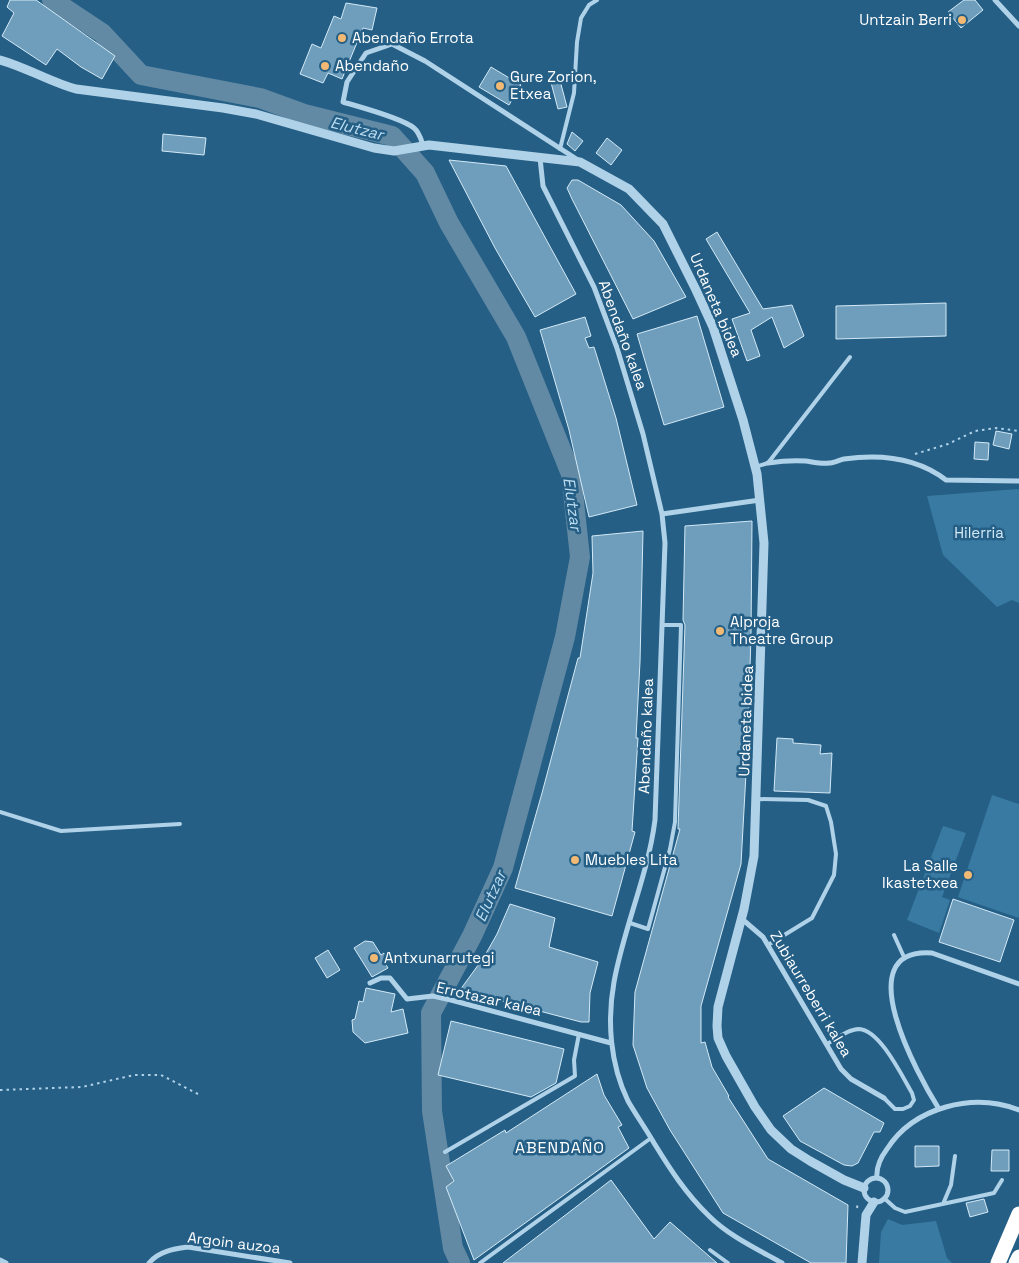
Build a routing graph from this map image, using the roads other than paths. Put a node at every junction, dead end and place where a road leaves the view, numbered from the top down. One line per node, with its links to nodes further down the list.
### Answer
1 (596, 0): 6 (lane)
2 (995, 0): 3 (street)
3 (1019, 26)
4 (0, 60): 5 (street, Urdaneta bidea)
5 (420, 146): 6 (street); 7 (street, Urdaneta bidea)
6 (560, 149): 8 (street)
7 (540, 158): 8 (street, Urdaneta bidea); 14 (street, Abendaño kalea)
8 (580, 162): 11 (street, Urdaneta bidea)
9 (850, 357): 10 (lane)
10 (768, 463): 11 (lane); 12 (street)
11 (755, 468): 13 (street, Urdaneta bidea)
12 (1019, 481)
13 (761, 500): 14 (street); 16 (street, Urdaneta bidea)
14 (662, 514): 15 (street, Abendaño kalea)
15 (662, 625): 20 (street, Abendaño kalea); 20 (lane)
16 (757, 799): 19 (street, Urdaneta bidea); 22 (lane)
17 (0, 812): 18 (lane)
18 (180, 824)
19 (742, 919): 22 (street, Zubiaurreberri kalea); 37 (street, Urdaneta bidea)
20 (630, 924): 27 (street, Abendaño kalea)
21 (894, 935): 23 (lane)
22 (768, 946): 28 (street, Zubiaurreberri kalea)
23 (904, 958): 25 (street); 30 (street)
24 (370, 983): 26 (street, Errotazar kalea)
25 (1019, 984)
26 (579, 1034): 27 (street, Errotazar kalea); 33 (lane)
27 (611, 1043): 32 (street, Abendaño kalea)
28 (827, 1044): 29 (street, Zubiaurreberri kalea); 29 (lane)
29 (884, 1098)
30 (939, 1109): 31 (street); 35 (street)
31 (1019, 1110)
32 (651, 1138): 48 (lane); 50 (street, Abendaño kalea)
33 (445, 1152)
34 (955, 1156): 40 (lane)
35 (877, 1178): 37 (street); 38 (street)
36 (1002, 1180): 40 (lane)
37 (864, 1188): 39 (street)
38 (884, 1198): 39 (street); 40 (lane)
39 (874, 1202): 51 (street)
40 (943, 1204)
41 (1019, 1214): 52 (highway)
42 (710, 1250): 49 (lane)
43 (1019, 1256): 53 (highway)
44 (0, 1260): 45 (street)
45 (6, 1263)
46 (149, 1263): 47 (street, Argoin auzoa)
47 (290, 1263)
48 (480, 1263)
49 (728, 1263)
50 (782, 1263)
51 (862, 1263)
52 (998, 1263)
53 (1016, 1263)

